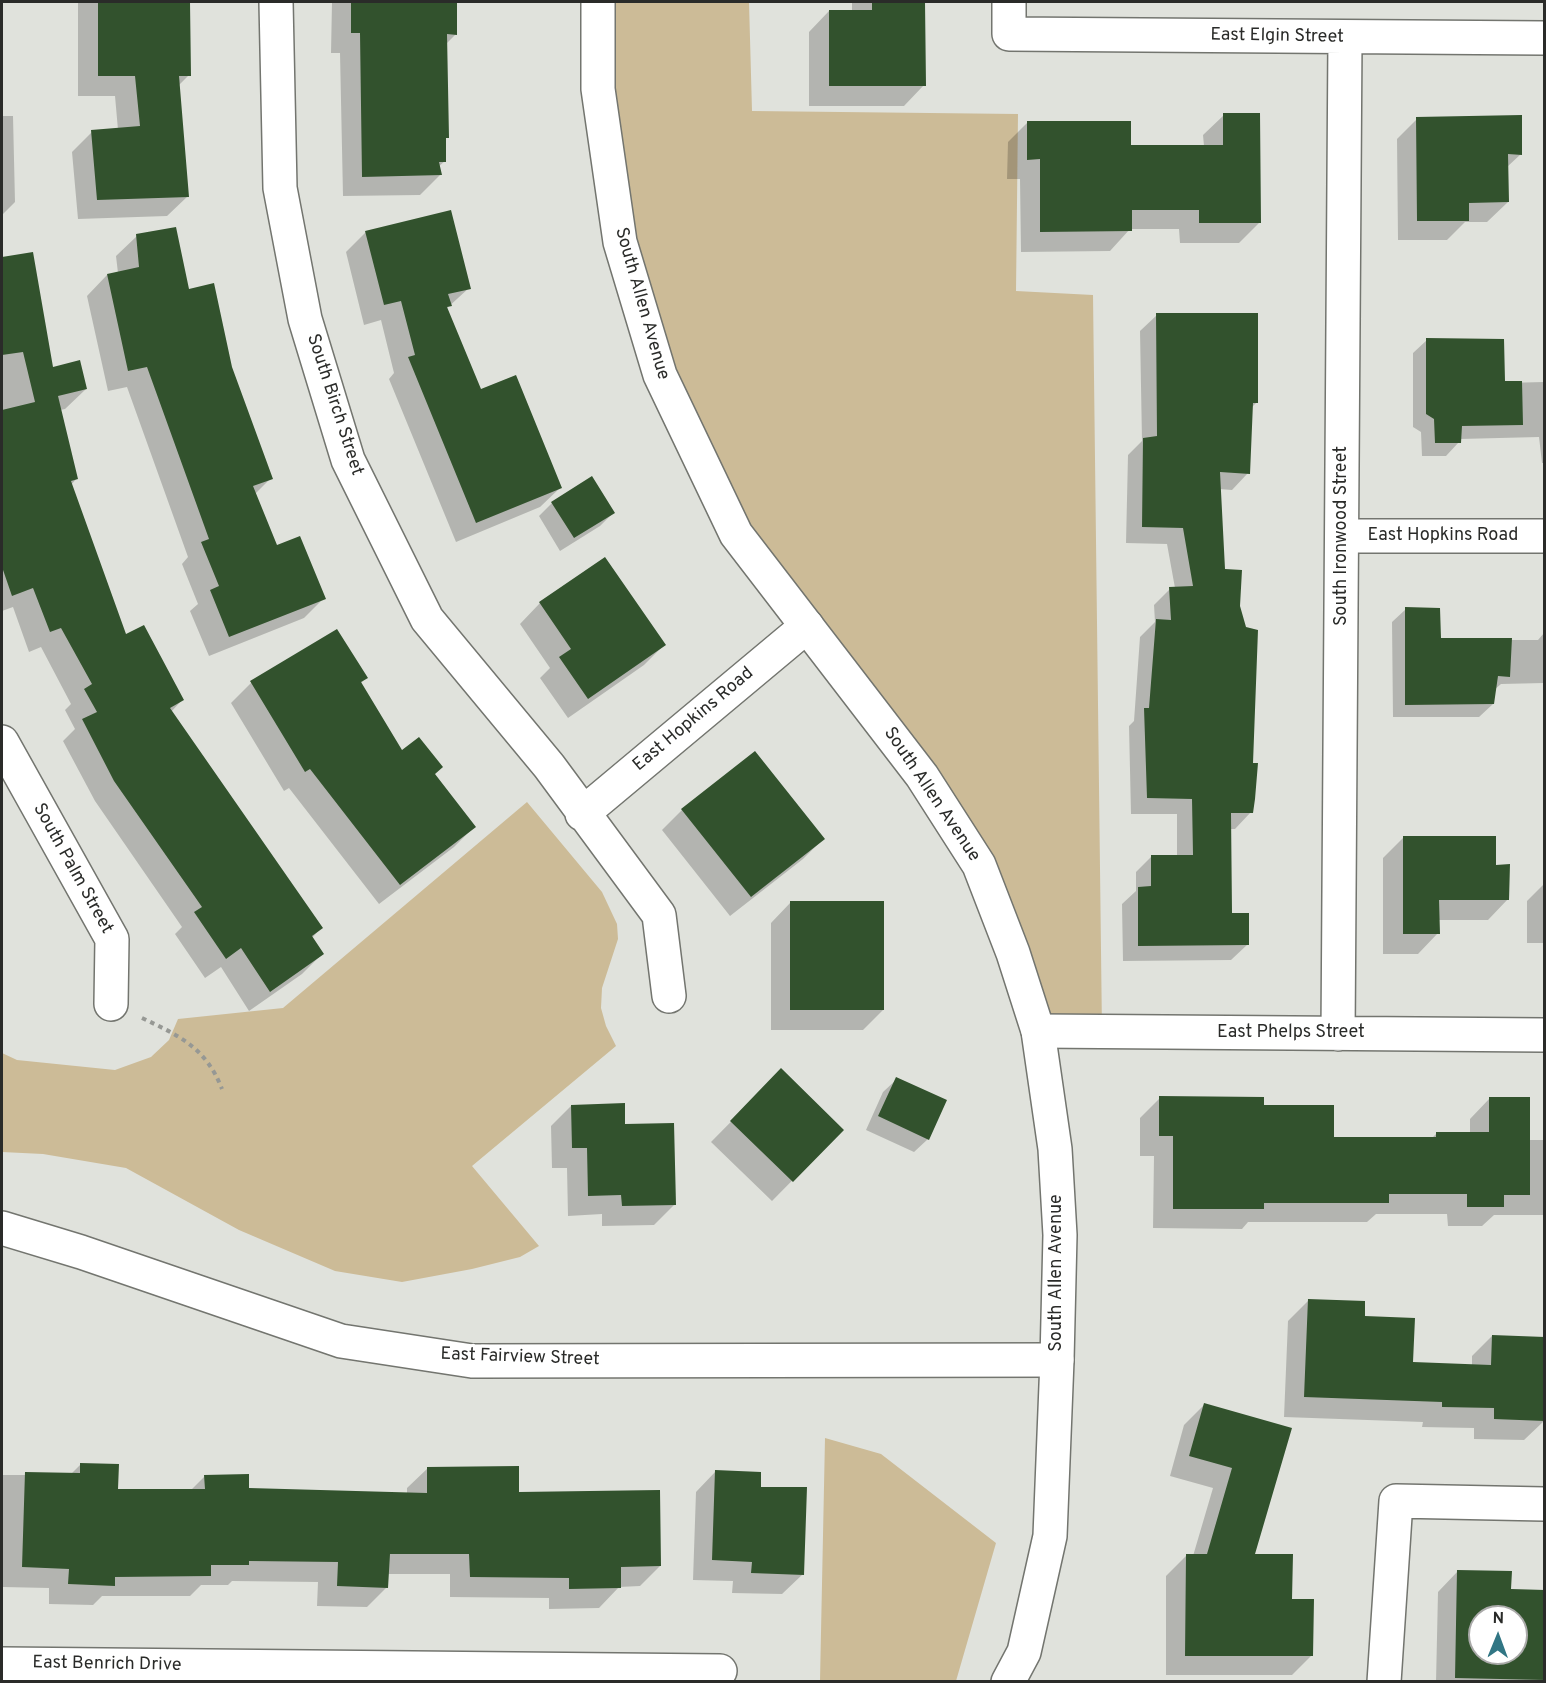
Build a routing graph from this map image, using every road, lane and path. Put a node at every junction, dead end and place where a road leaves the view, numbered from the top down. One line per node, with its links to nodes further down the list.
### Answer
1 (276, 2): 10 (street, South Birch Street)
2 (598, 2): 8 (street, South Allen Avenue)
3 (1008, 2): 4 (street, East Elgin Street)
4 (1345, 38): 5 (street, East Elgin Street); 6 (street, South Ironwood Street)
5 (1545, 38)
6 (1342, 536): 7 (street, East Hopkins Road); 14 (street, South Ironwood Street)
7 (1545, 536)
8 (807, 626): 10 (street, East Hopkins Road); 13 (street, South Allen Avenue)
9 (2, 742): 12 (street, South Palm Street)
10 (582, 814): 11 (street, South Birch Street)
11 (669, 996)
12 (111, 1004): 16 (path)
13 (1038, 1031): 14 (street, East Phelps Street); 18 (street, South Allen Avenue)
14 (1338, 1034): 15 (street, East Phelps Street)
15 (1545, 1035)
16 (222, 1089)
17 (2, 1228): 18 (street, East Fairview Street)
18 (1057, 1360): 23 (street, South Allen Avenue)
19 (1545, 1504): 24 (street)
20 (2, 1664): 22 (street, East Benrich Drive)
21 (720, 1671): 22 (street, East Benrich Drive)
22 (213, 1674)
23 (1008, 1682)
24 (1384, 1682)

